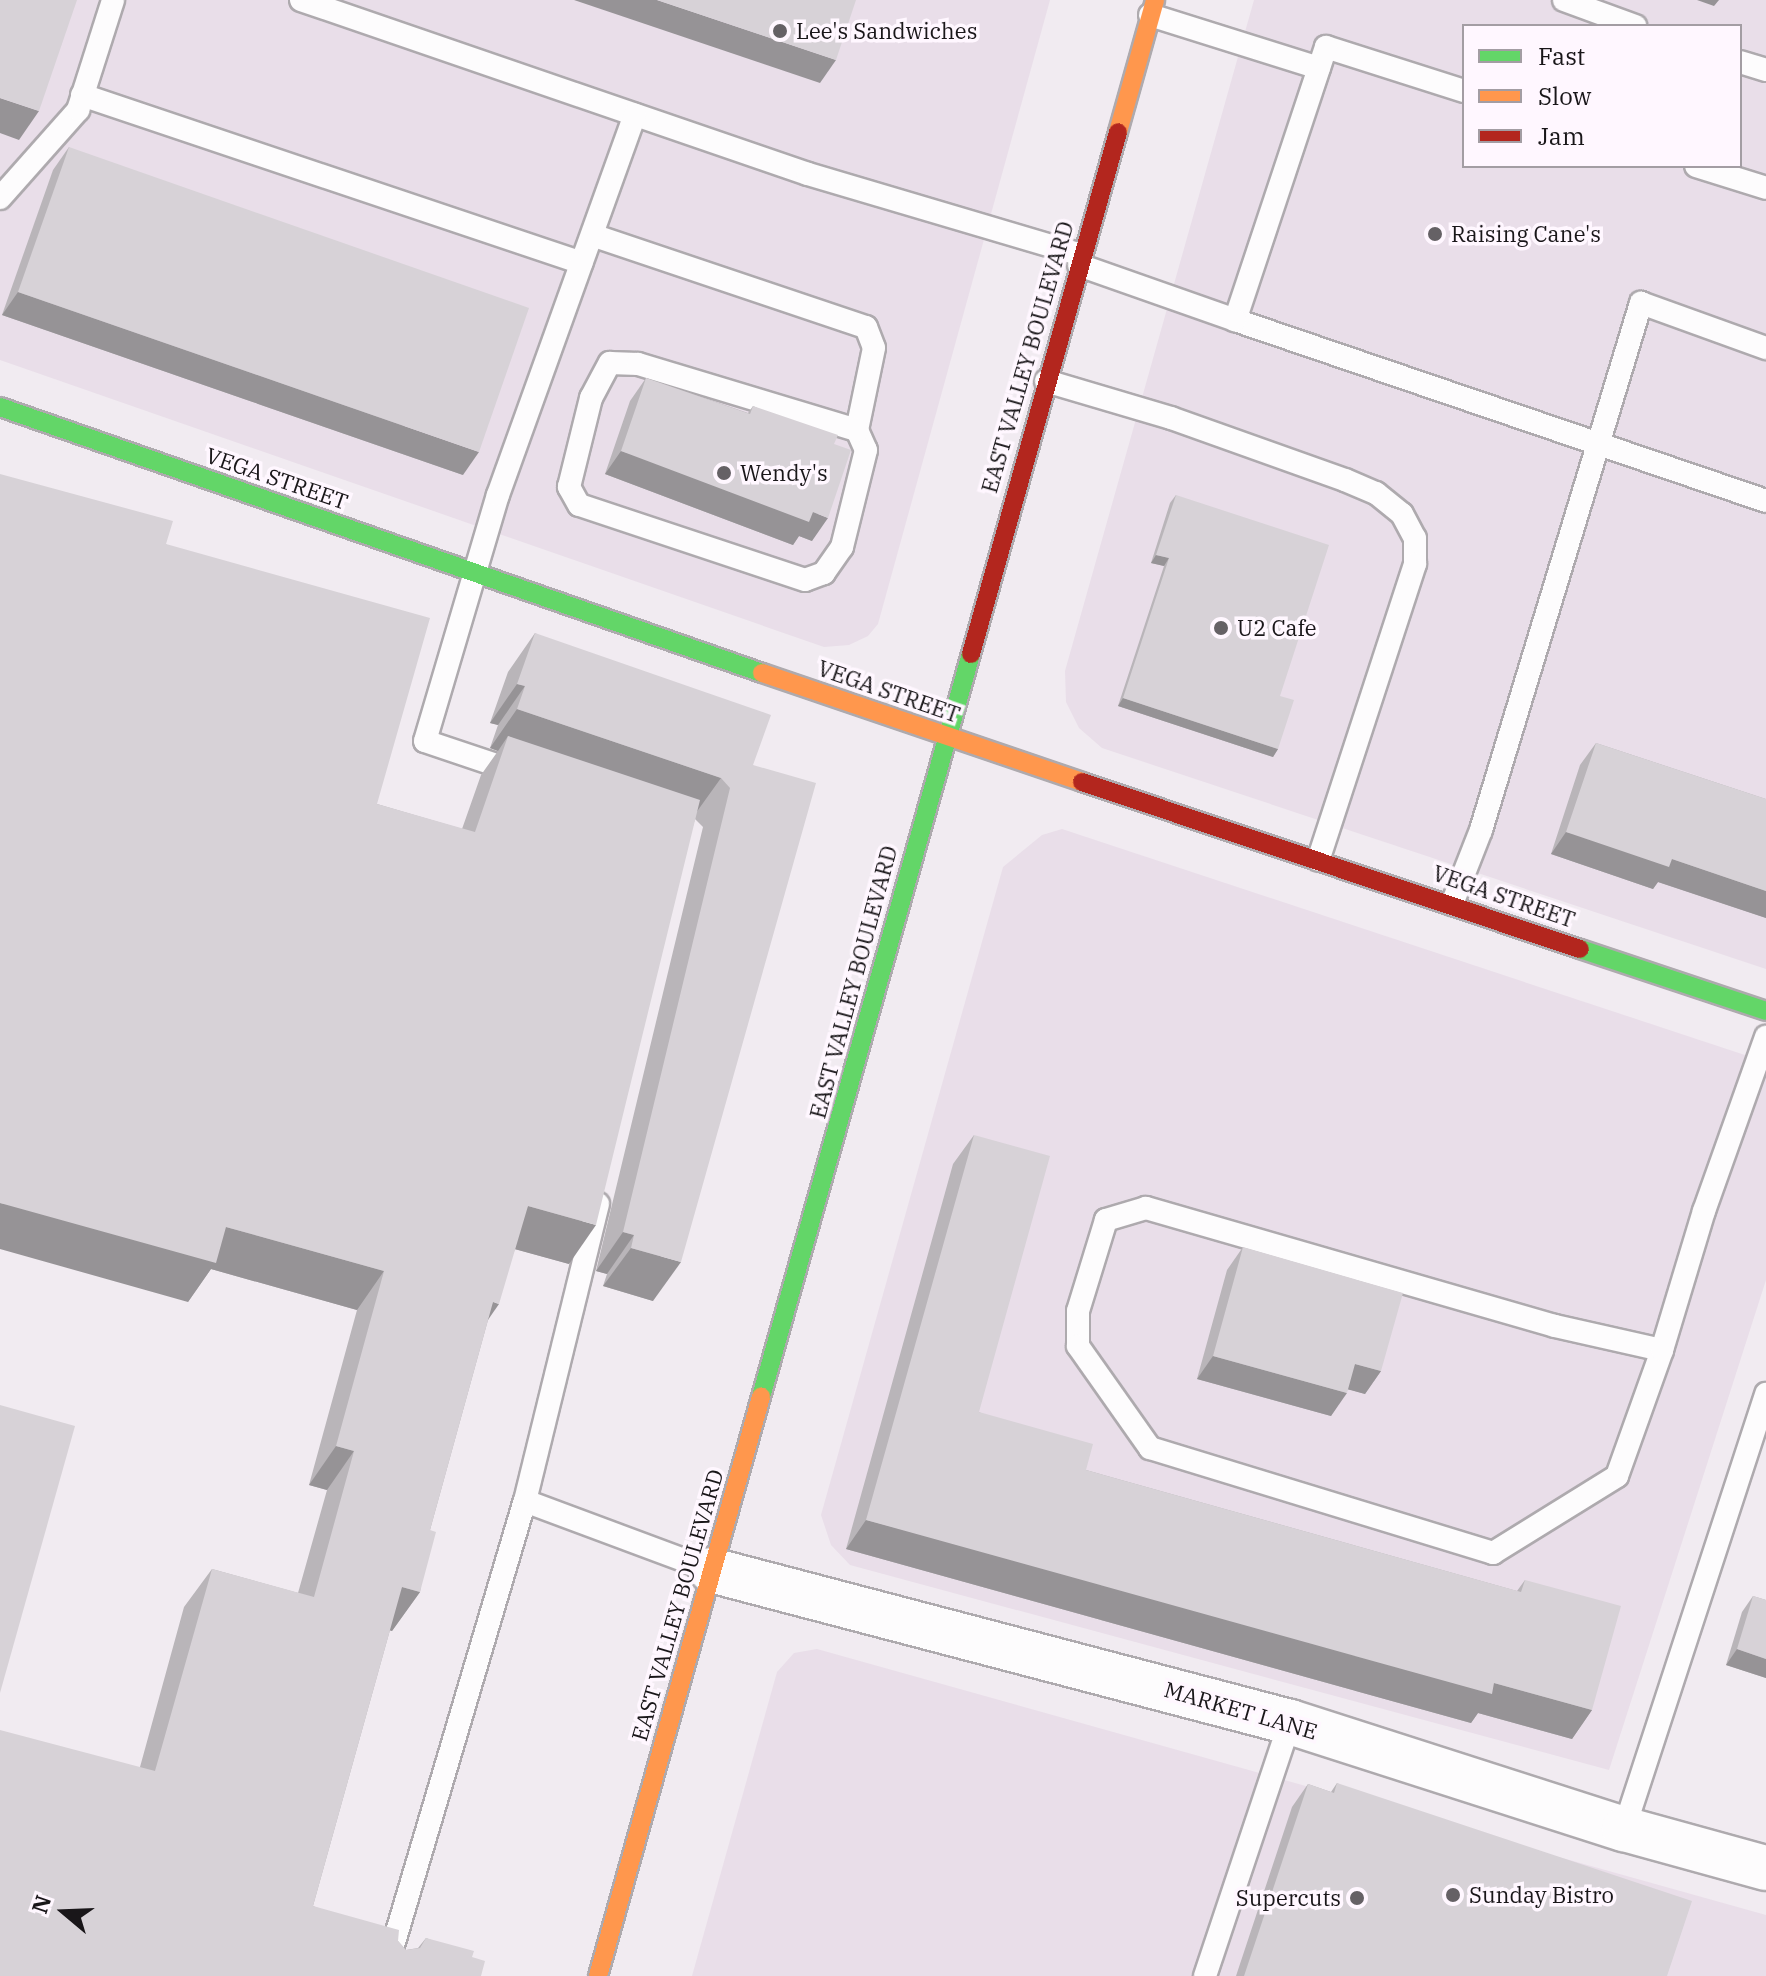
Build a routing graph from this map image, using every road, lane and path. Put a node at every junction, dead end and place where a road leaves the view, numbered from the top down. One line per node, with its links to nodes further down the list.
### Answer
1 (113, 0): 10 (lane)
2 (301, 0): 11 (lane)
3 (1564, 0): 5 (lane)
4 (1152, 8): 7 (lane); 17 (main road, EAST VALLEY BOULEVARD)
5 (1630, 24)
6 (1742, 63): 8 (lane)
7 (1319, 68): 9 (lane); 19 (lane)
8 (1766, 70)
9 (1462, 90)
10 (82, 95): 14 (lane); 18 (lane)
11 (635, 115): 16 (lane); 17 (lane)
12 (1702, 168): 13 (lane)
13 (1758, 186): 15 (lane)
14 (0, 198)
15 (1766, 201)
16 (595, 236): 18 (lane); 23 (lane)
17 (1080, 260): 19 (lane); 21 (main road, EAST VALLEY BOULEVARD)
18 (582, 263): 26 (lane)
19 (1235, 320): 24 (lane)
20 (1766, 348): 24 (lane)
21 (1046, 381): 27 (main road, EAST VALLEY BOULEVARD); 29 (lane)
22 (0, 407): 26 (main road, VEGA STREET)
23 (857, 430): 23 (lane)
24 (1596, 443): 25 (lane); 30 (lane)
25 (1766, 501)
26 (475, 573): 27 (main road, VEGA STREET); 28 (lane)
27 (946, 737): 29 (main road, VEGA STREET); 37 (main road, EAST VALLEY BOULEVARD)
28 (542, 781)
29 (1318, 860): 30 (main road, VEGA STREET)
30 (1452, 904): 31 (main road, VEGA STREET)
31 (1766, 1011)
32 (1766, 1037): 34 (lane)
33 (602, 1185): 36 (lane)
34 (1662, 1350): 34 (lane)
35 (1766, 1394): 39 (lane)
36 (525, 1501): 37 (lane); 41 (lane)
37 (711, 1570): 38 (street, MARKET LANE); 42 (main road, EAST VALLEY BOULEVARD)
38 (1290, 1722): 39 (street, MARKET LANE); 43 (lane)
39 (1624, 1829): 40 (street, MARKET LANE)
40 (1766, 1868)
41 (384, 1976)
42 (598, 1976)
43 (1205, 1976)

